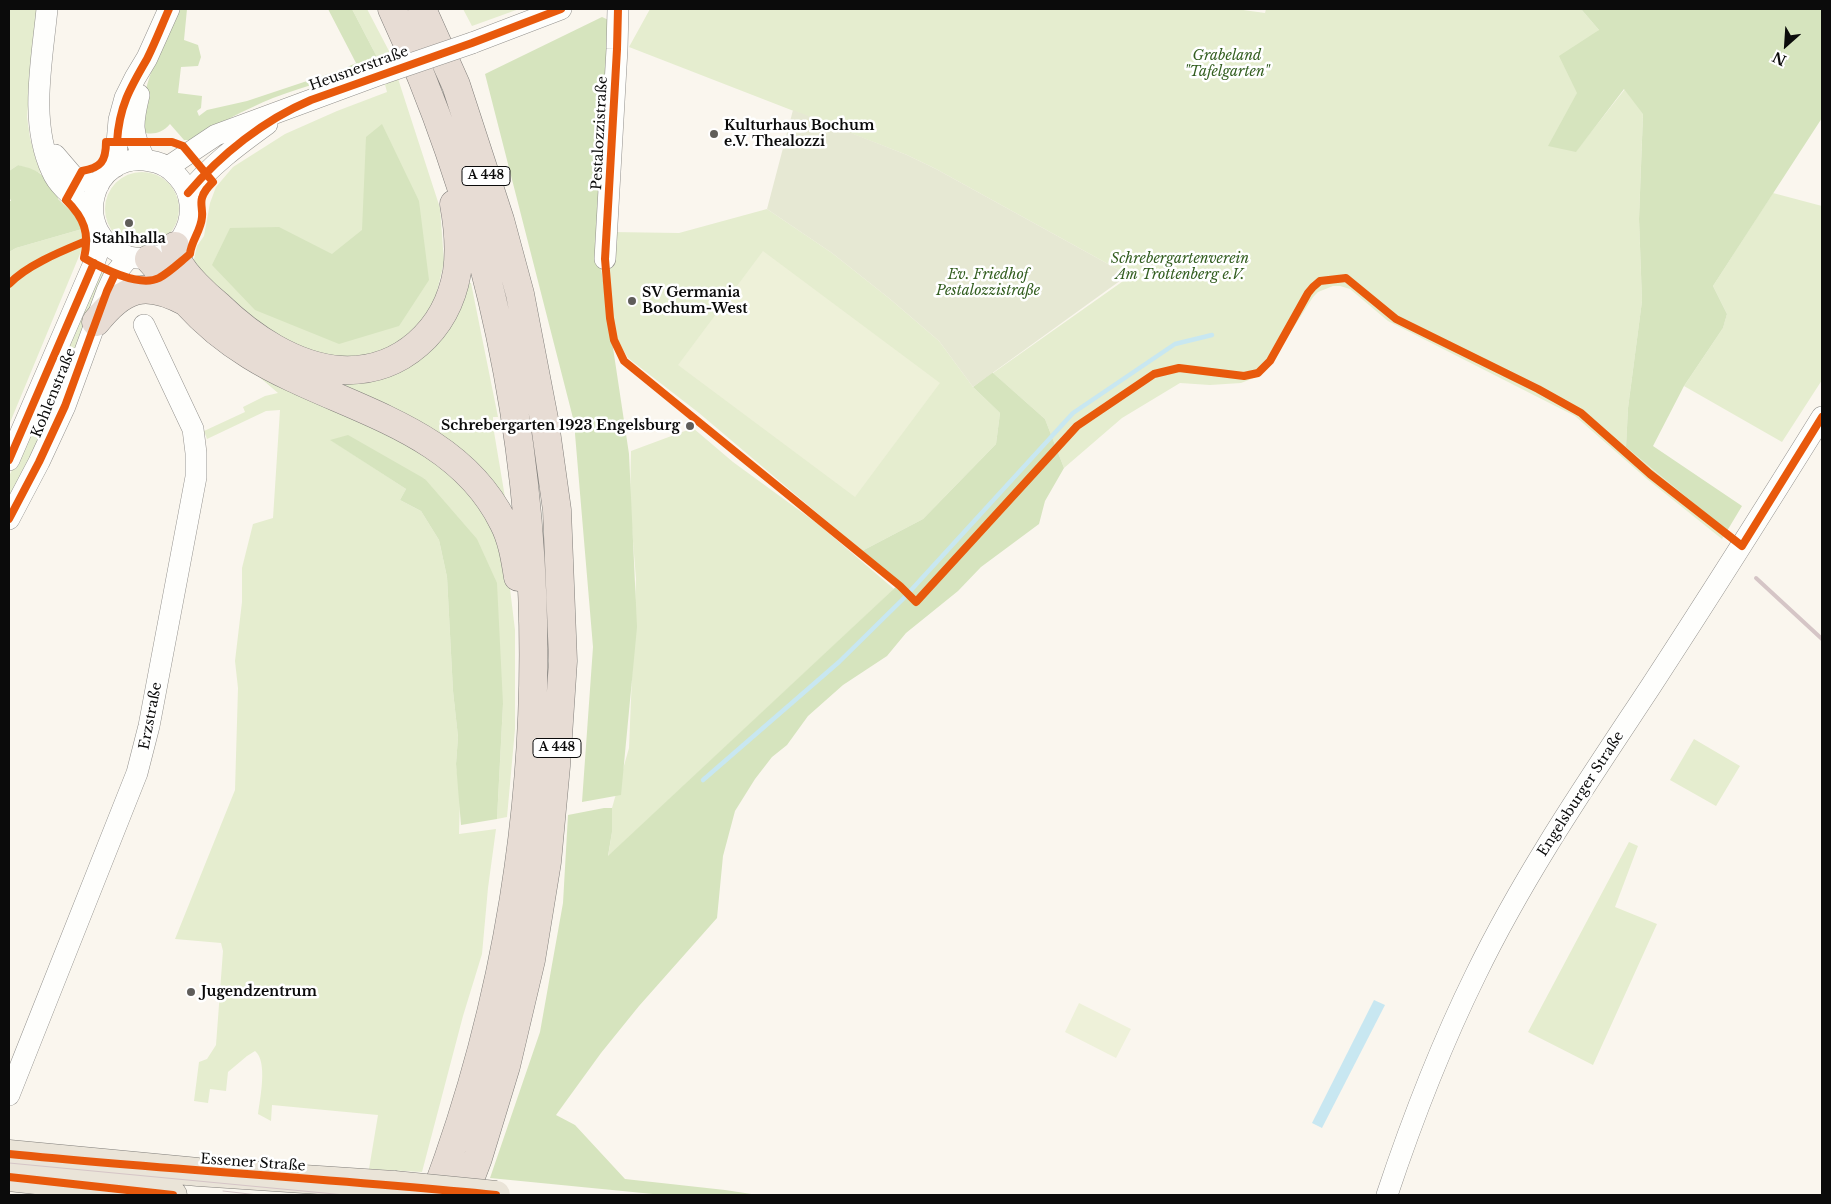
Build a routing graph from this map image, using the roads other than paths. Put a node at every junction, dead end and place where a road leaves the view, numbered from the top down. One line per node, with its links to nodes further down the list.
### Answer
1 (47, 9): 12 (street)
2 (169, 9): 8 (street)
3 (392, 9): 11 (highway, A 448)
4 (422, 9): 9 (highway, A 448)
5 (428, 9): 9 (highway)
6 (561, 9): 10 (street, Heusnerstraße, bridge)
7 (618, 9): 22 (street, Pestalozzistraße)
8 (147, 58): 13 (street); 14 (street)
9 (445, 61): 35 (highway, A 448)
10 (285, 111): 15 (street, Heusnerstraße); 17 (street, Heusnerstraße)
11 (441, 129): 20 (highway); 29 (highway, A 448)
12 (41, 137): 16 (street); 18 (street)
13 (145, 160): 14 (street); 15 (street)
14 (115, 167): 16 (street)
15 (168, 167): 17 (street)
16 (98, 186): 18 (street)
17 (188, 193): 20 (street)
18 (92, 212): 19 (street)
19 (102, 240): 21 (street); 27 (street, Kohlenstraße)
20 (175, 246): 21 (street, Kohlenstraße)
21 (139, 258): 23 (highway); 24 (street, Kohlenstraße)
22 (605, 258)
23 (186, 302): 24 (highway); 29 (highway)
24 (96, 322): 28 (street, Kohlenstraße)
25 (144, 326): 30 (street, Erzstraße)
26 (1822, 417): 37 (street, Engelsburger Straße)
27 (9, 460)
28 (9, 519)
29 (532, 732): 34 (highway, A 448)
30 (9, 1095)
31 (9, 1154): 36 (main road, Essener Straße, bridge)
32 (9, 1177): 33 (main road)
33 (172, 1195)
34 (435, 1195)
35 (464, 1195)
36 (496, 1195)
37 (1387, 1195)

